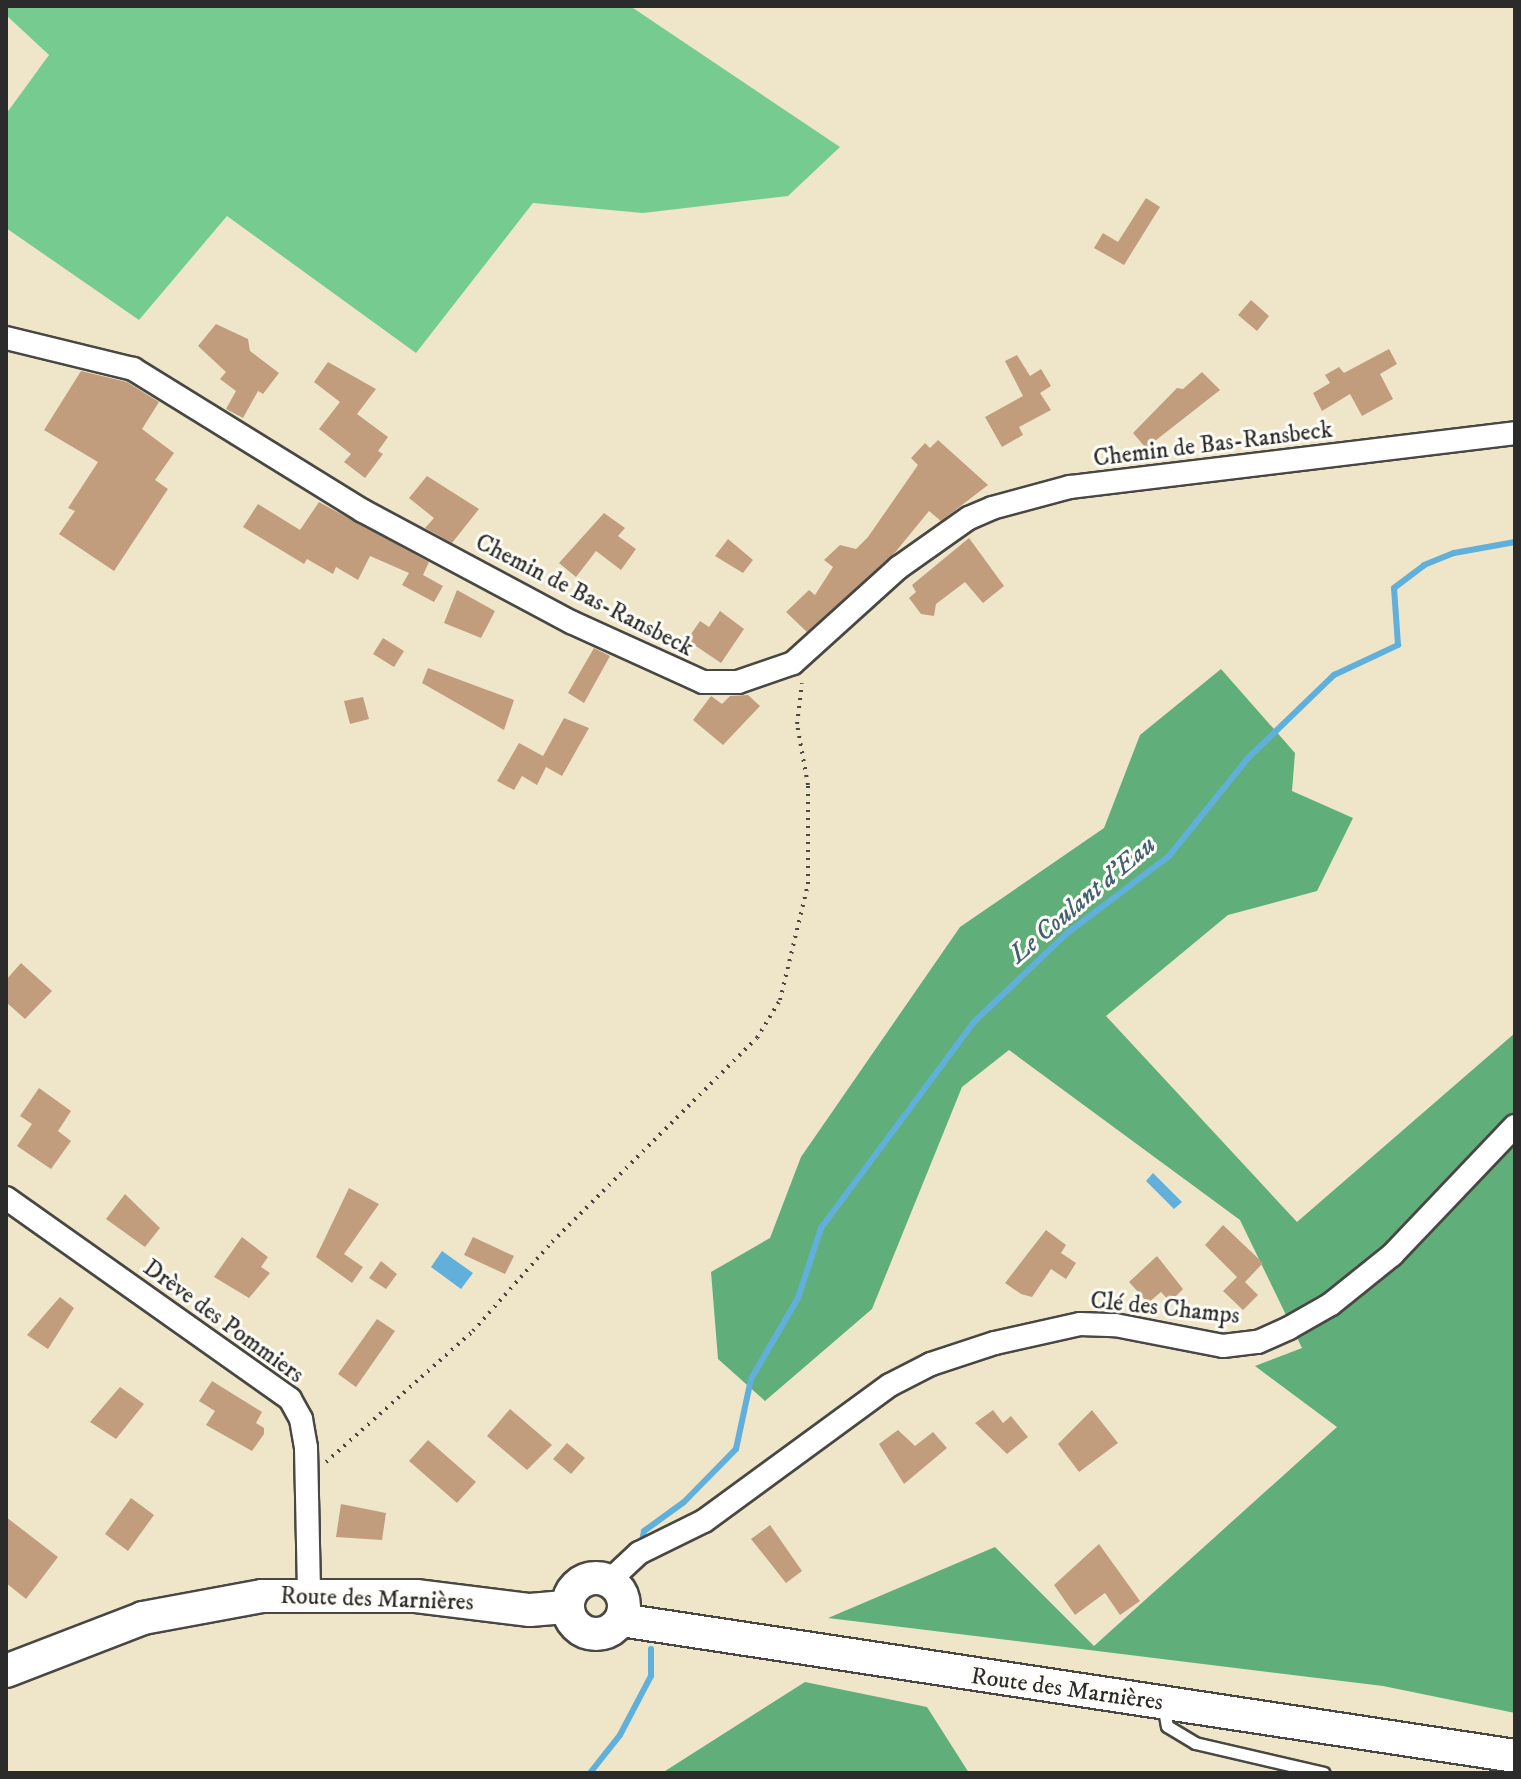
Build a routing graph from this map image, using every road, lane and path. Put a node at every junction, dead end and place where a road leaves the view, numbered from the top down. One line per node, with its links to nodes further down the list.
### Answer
1 (6, 338): 3 (street, Chemin de Bas-Ransbeck)
2 (1515, 433): 3 (street, Chemin de Bas-Ransbeck)
3 (793, 663): 6 (path)
4 (1515, 1126): 7 (street, Clé des Champs)
5 (6, 1198): 6 (street, Drève des Pommiers)
6 (306, 1480): 8 (street, Drève des Pommiers)
7 (609, 1581): 9 (street); 10 (street)
8 (309, 1593): 9 (street, Route des Marnières); 11 (street, Route des Marnières)
9 (568, 1607): 10 (street, Route des Marnières)
10 (621, 1620): 12 (street, Route des Marnières)
11 (6, 1671)
12 (1163, 1704): 13 (street, Route des Marnières); 14 (lane)
13 (1515, 1756)
14 (1324, 1773)

